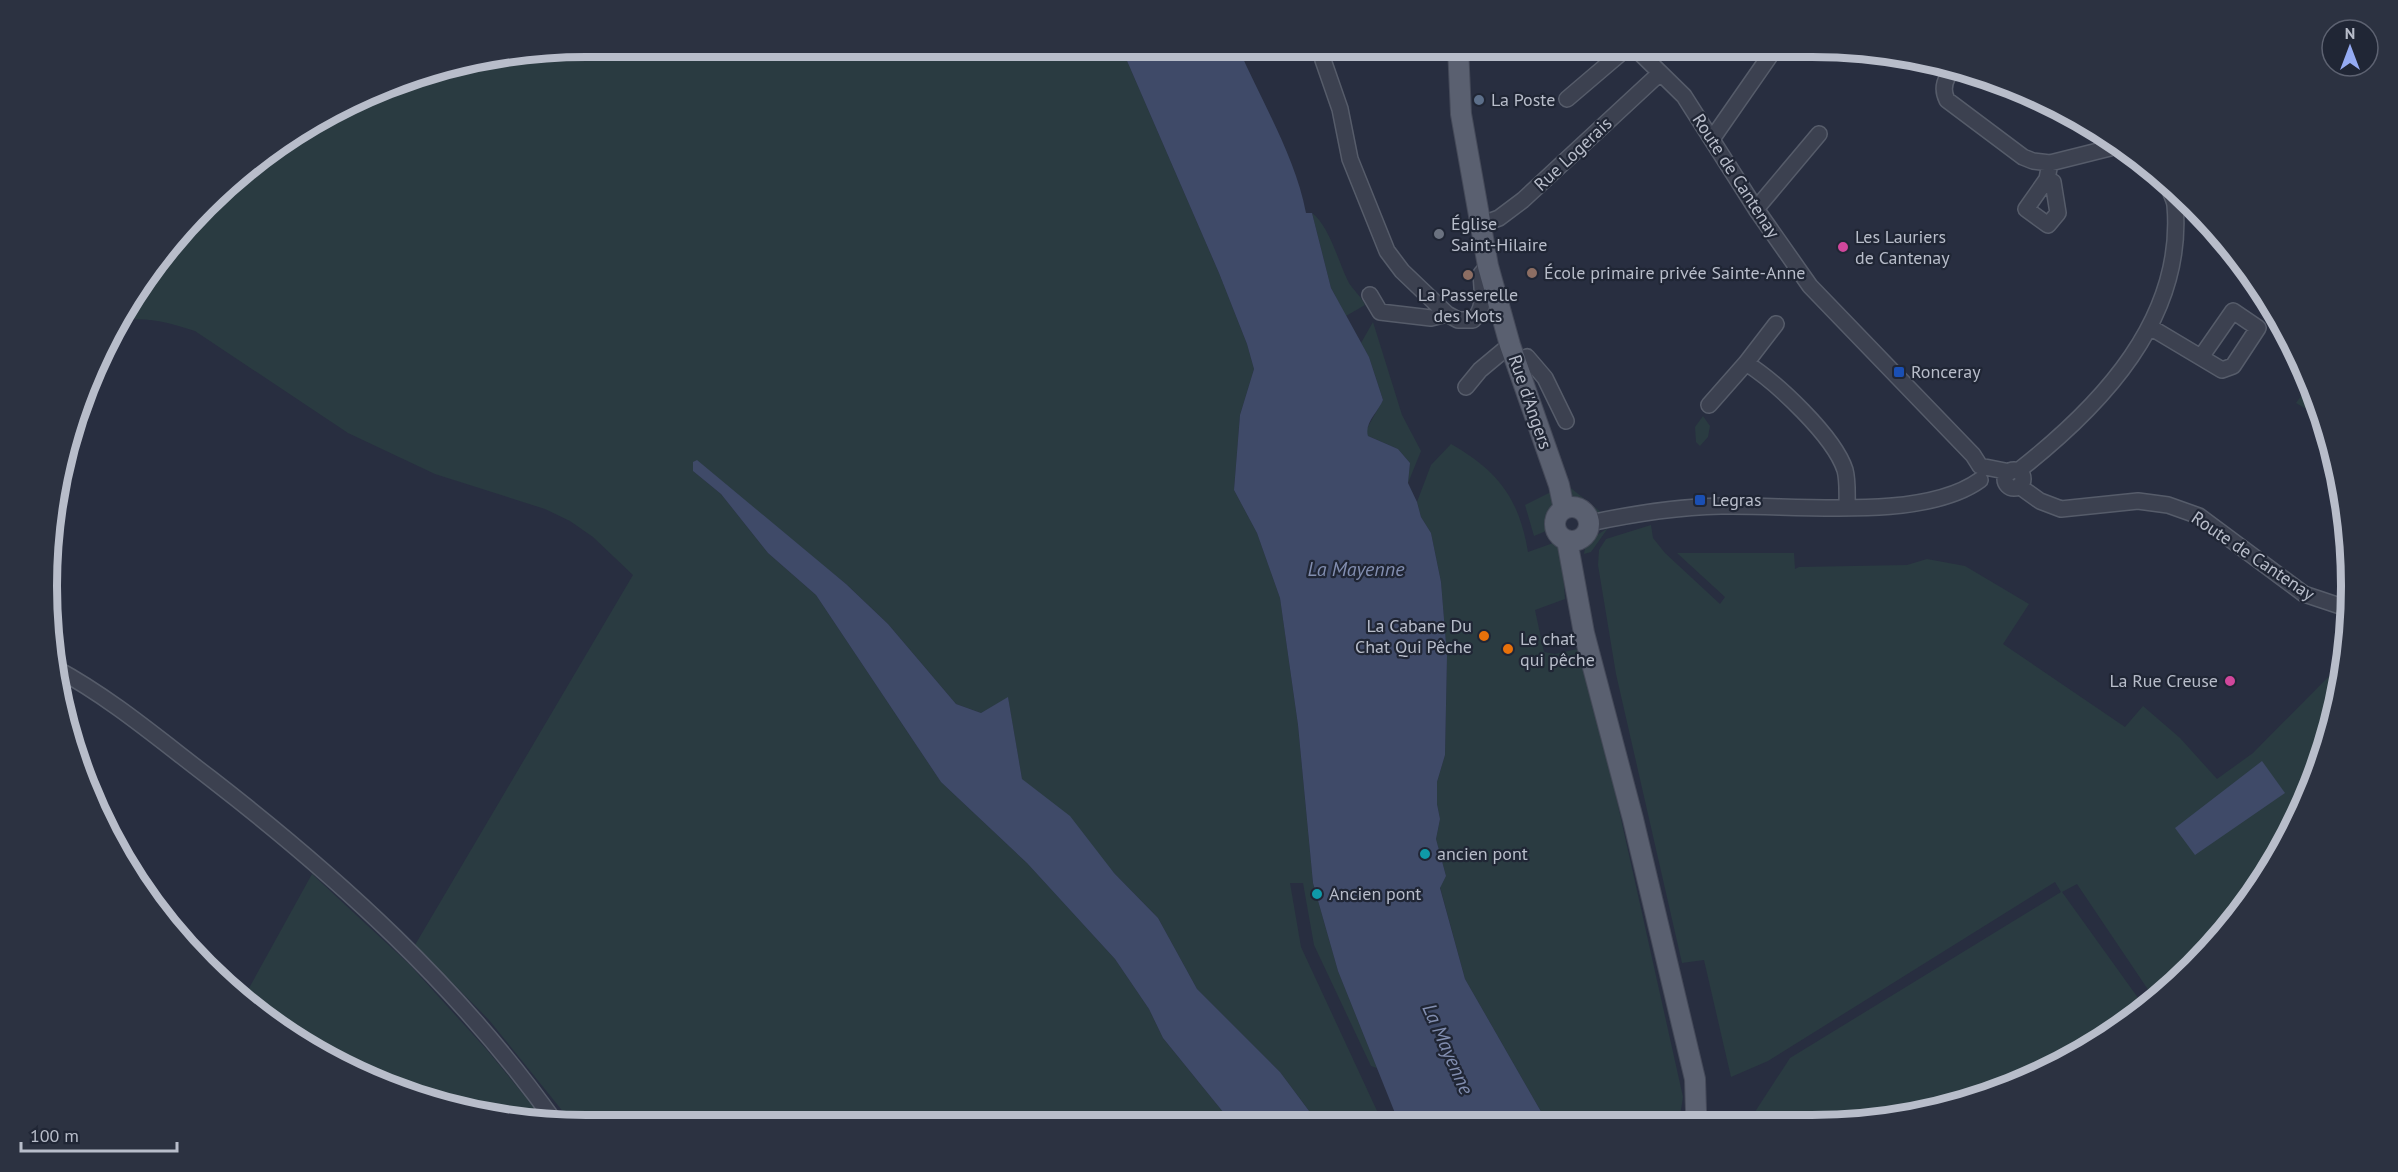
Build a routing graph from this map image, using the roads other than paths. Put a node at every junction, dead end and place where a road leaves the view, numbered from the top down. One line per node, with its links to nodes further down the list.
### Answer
1 (1323, 57): 17 (street)
2 (1458, 57): 14 (main road, Rue d'Angers)
3 (1615, 57): 8 (street)
4 (1644, 57): 6 (street, Route de Cantenay)
5 (1768, 57): 10 (street)
6 (1659, 74): 10 (street, Route de Cantenay); 14 (street, Rue Logerais)
7 (1948, 75): 11 (street)
8 (1567, 99)
9 (1818, 134): 13 (street)
10 (1712, 139): 13 (street, Route de Cantenay)
11 (2109, 148)
12 (2180, 206): 19 (street)
13 (1756, 209): 26 (street, Route de Cantenay)
14 (1480, 225): 15 (main road, Rue d'Angers)
15 (1488, 266): 17 (street); 20 (main road, Rue d'Angers)
16 (1370, 295): 17 (street)
17 (1447, 314)
18 (1776, 324): 22 (street)
19 (2150, 327): 21 (street); 27 (street)
20 (1514, 353): 23 (street); 25 (street); 29 (main road, Rue d'Angers)
21 (2201, 357)
22 (1746, 363): 24 (street); 28 (street)
23 (1466, 387)
24 (1709, 405)
25 (1566, 421)
26 (1985, 474): 27 (street); 28 (street)
27 (2013, 478): 31 (street, Route de Cantenay)
28 (1847, 507): 30 (street)
29 (1564, 508): 30 (main road); 30 (main road)
30 (1579, 534): 34 (main road)
31 (2340, 606)
32 (65, 674): 33 (street)
33 (549, 1114)
34 (1695, 1115)

